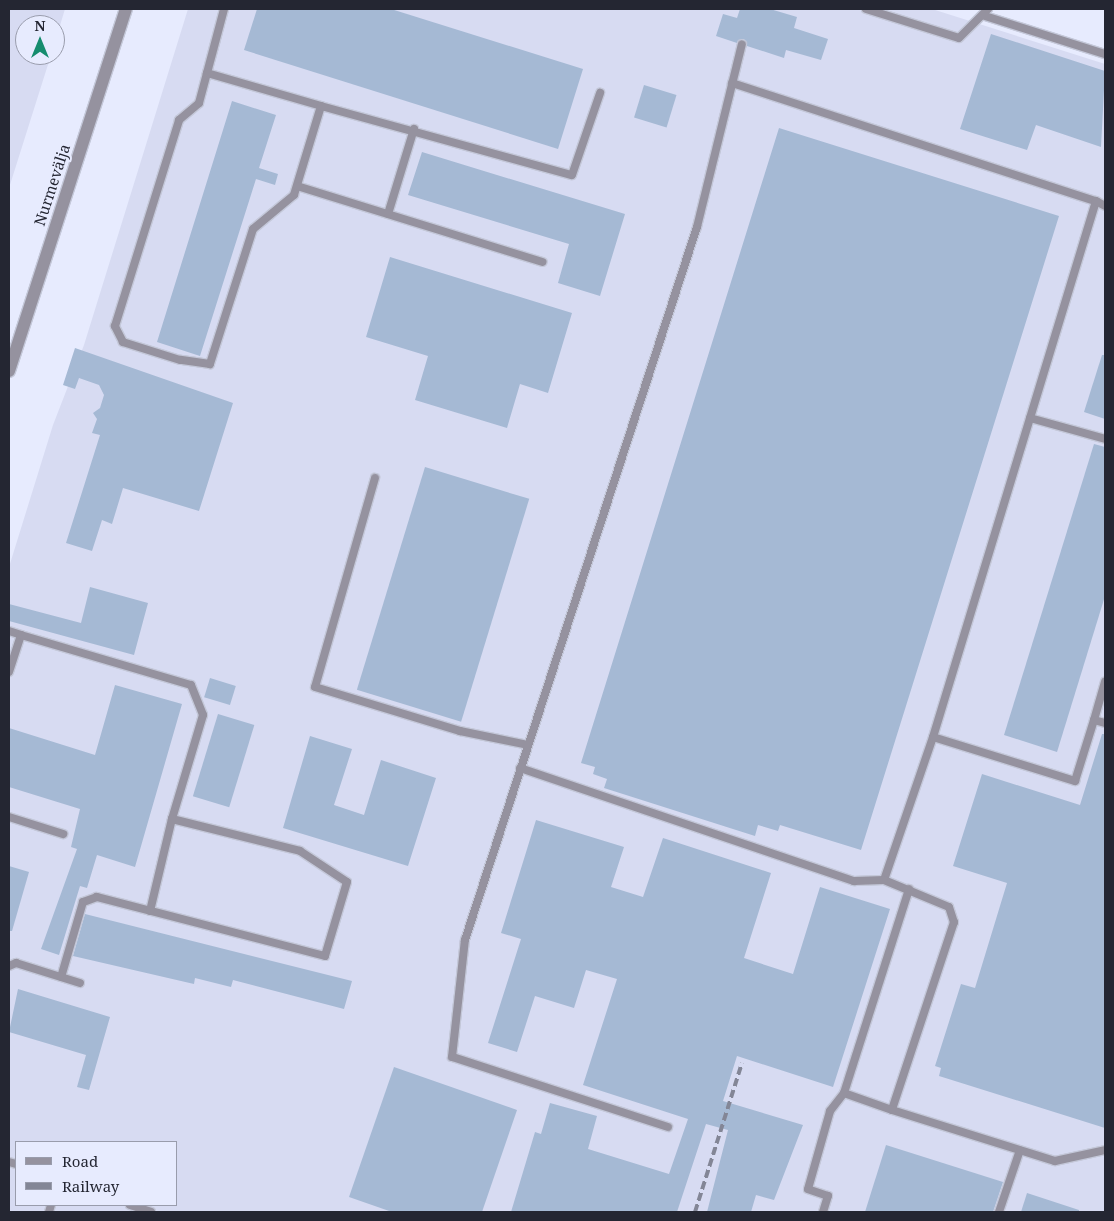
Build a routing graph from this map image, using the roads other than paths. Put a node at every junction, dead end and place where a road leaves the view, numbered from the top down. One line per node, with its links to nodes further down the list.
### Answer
1 (126, 9): 17 (street, Nurmevälja)
2 (224, 9): 7 (lane)
3 (866, 9): 4 (lane)
4 (987, 12): 6 (lane)
5 (742, 44): 8 (lane)
6 (1105, 54)
7 (207, 73): 10 (lane); 12 (lane)
8 (732, 83): 13 (lane); 28 (lane)
9 (600, 93): 11 (lane)
10 (321, 106): 11 (lane); 12 (lane)
11 (414, 129): 15 (lane)
12 (297, 186): 15 (lane)
13 (1096, 201): 14 (lane); 18 (lane)
14 (1105, 206)
15 (388, 214): 16 (lane)
16 (543, 262)
17 (9, 371)
18 (1030, 418): 19 (lane); 27 (lane)
19 (1105, 439)
20 (375, 478): 28 (lane)
21 (9, 631): 22 (lane)
22 (21, 635): 23 (lane); 31 (lane)
23 (9, 672)
24 (1105, 682): 25 (lane)
25 (1094, 720): 26 (lane); 27 (lane)
26 (1105, 724)
27 (933, 737): 33 (lane)
28 (528, 745): 29 (lane)
29 (520, 768): 33 (lane); 41 (lane)
30 (9, 817): 32 (lane)
31 (172, 819): 35 (lane); 35 (lane)
32 (62, 834)
33 (884, 880): 34 (lane)
34 (909, 889): 39 (lane); 40 (lane)
35 (150, 911): 37 (lane)
36 (9, 966): 37 (lane)
37 (61, 977): 38 (lane)
38 (80, 983)
39 (844, 1093): 40 (lane); 46 (lane)
40 (892, 1110): 42 (lane)
41 (668, 1127)
42 (1020, 1150): 43 (lane); 47 (lane)
43 (1105, 1150)
44 (133, 1206): 45 (lane)
45 (151, 1212)
46 (823, 1212)
47 (999, 1212)

